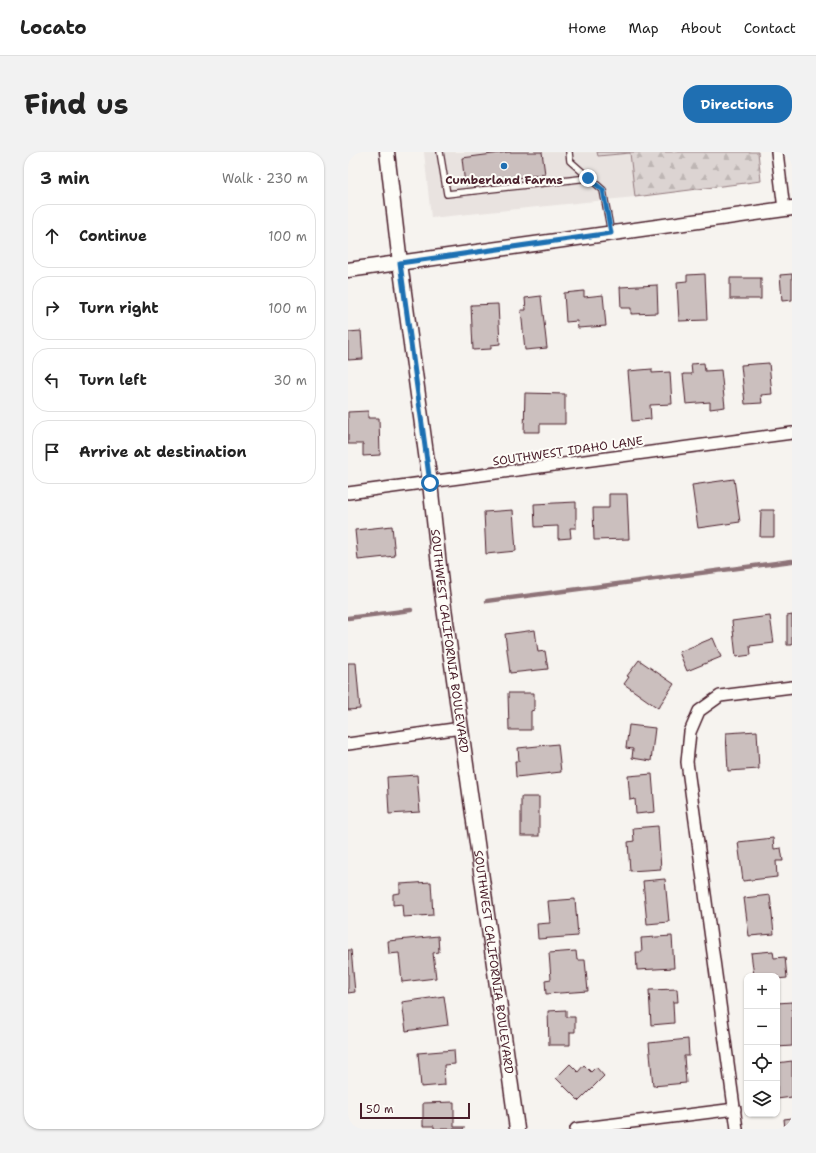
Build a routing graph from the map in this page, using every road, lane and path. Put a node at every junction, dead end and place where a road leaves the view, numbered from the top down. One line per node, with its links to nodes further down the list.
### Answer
1 (387, 152): 8 (street, SOUTHWEST CALIFORNIA BOULEVARD)
2 (440, 152): 5 (lane)
3 (569, 152): 5 (lane)
4 (777, 152): 6 (street)
5 (588, 178): 7 (lane)
6 (788, 209): 7 (street)
7 (611, 233): 8 (street)
8 (400, 263): 9 (street); 11 (street, SOUTHWEST CALIFORNIA BOULEVARD)
9 (348, 270)
10 (792, 433): 11 (street, SOUTHWEST IDAHO LANE)
11 (430, 483): 12 (street, SOUTHWEST IDAHO LANE); 14 (street, SOUTHWEST CALIFORNIA BOULEVARD)
12 (348, 494)
13 (792, 687): 16 (street)
14 (461, 728): 15 (street); 17 (street, SOUTHWEST CALIFORNIA BOULEVARD)
15 (348, 744)
16 (735, 1109): 18 (street); 19 (street)
17 (518, 1129)
18 (576, 1129)
19 (737, 1129)

